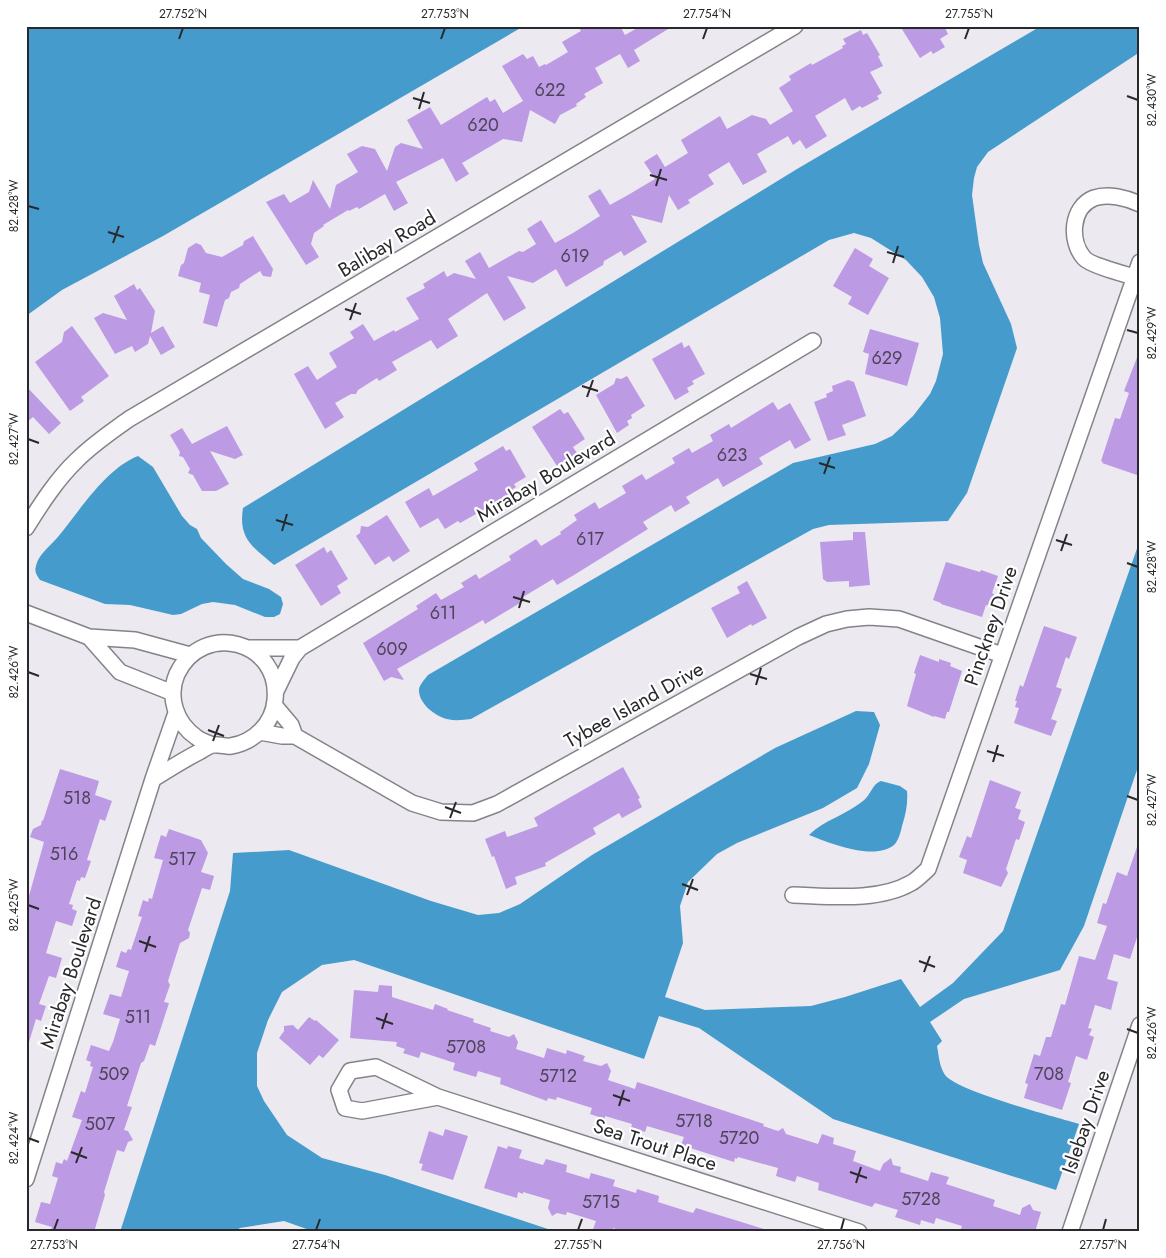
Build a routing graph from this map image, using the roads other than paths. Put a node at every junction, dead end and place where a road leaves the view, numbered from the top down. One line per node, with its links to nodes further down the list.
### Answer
1 (795, 26): 6 (street, Balibay Road)
2 (1140, 204): 4 (street)
3 (1140, 262): 4 (street, Pinckney Drive)
4 (1134, 277): 13 (street, Pinckney Drive)
5 (814, 341): 11 (street, Mirabay Boulevard)
6 (26, 528)
7 (26, 614): 8 (street)
8 (89, 637): 9 (street); 14 (street)
9 (128, 639): 12 (street); 14 (street)
10 (248, 648): 11 (street); 12 (street); 15 (street, Mirabay Boulevard)
11 (300, 648): 15 (street, Mirabay Boulevard)
12 (190, 655): 16 (street, Mirabay Boulevard)
13 (1002, 655): 20 (street, Tybee Island Drive); 23 (street, Pinckney Drive)
14 (117, 669): 16 (street)
15 (276, 691): 17 (street, Mirabay Boulevard)
16 (173, 693): 18 (street, Mirabay Boulevard)
17 (275, 706): 19 (street, Mirabay Boulevard); 20 (street, Tybee Island Drive)
18 (176, 713): 21 (street, Mirabay Boulevard); 22 (street, Mirabay Boulevard)
19 (260, 732): 20 (street, Tybee Island Drive); 21 (street, Mirabay Boulevard)
20 (295, 736)
21 (213, 745): 22 (street, Mirabay Boulevard)
22 (153, 779): 26 (street, Mirabay Boulevard)
23 (793, 895)
24 (1140, 1025): 28 (street, Islebay Drive)
25 (438, 1096): 25 (street, Sea Trout Place); 27 (street, Sea Trout Place)
26 (26, 1179)
27 (859, 1232)
28 (1070, 1232)

